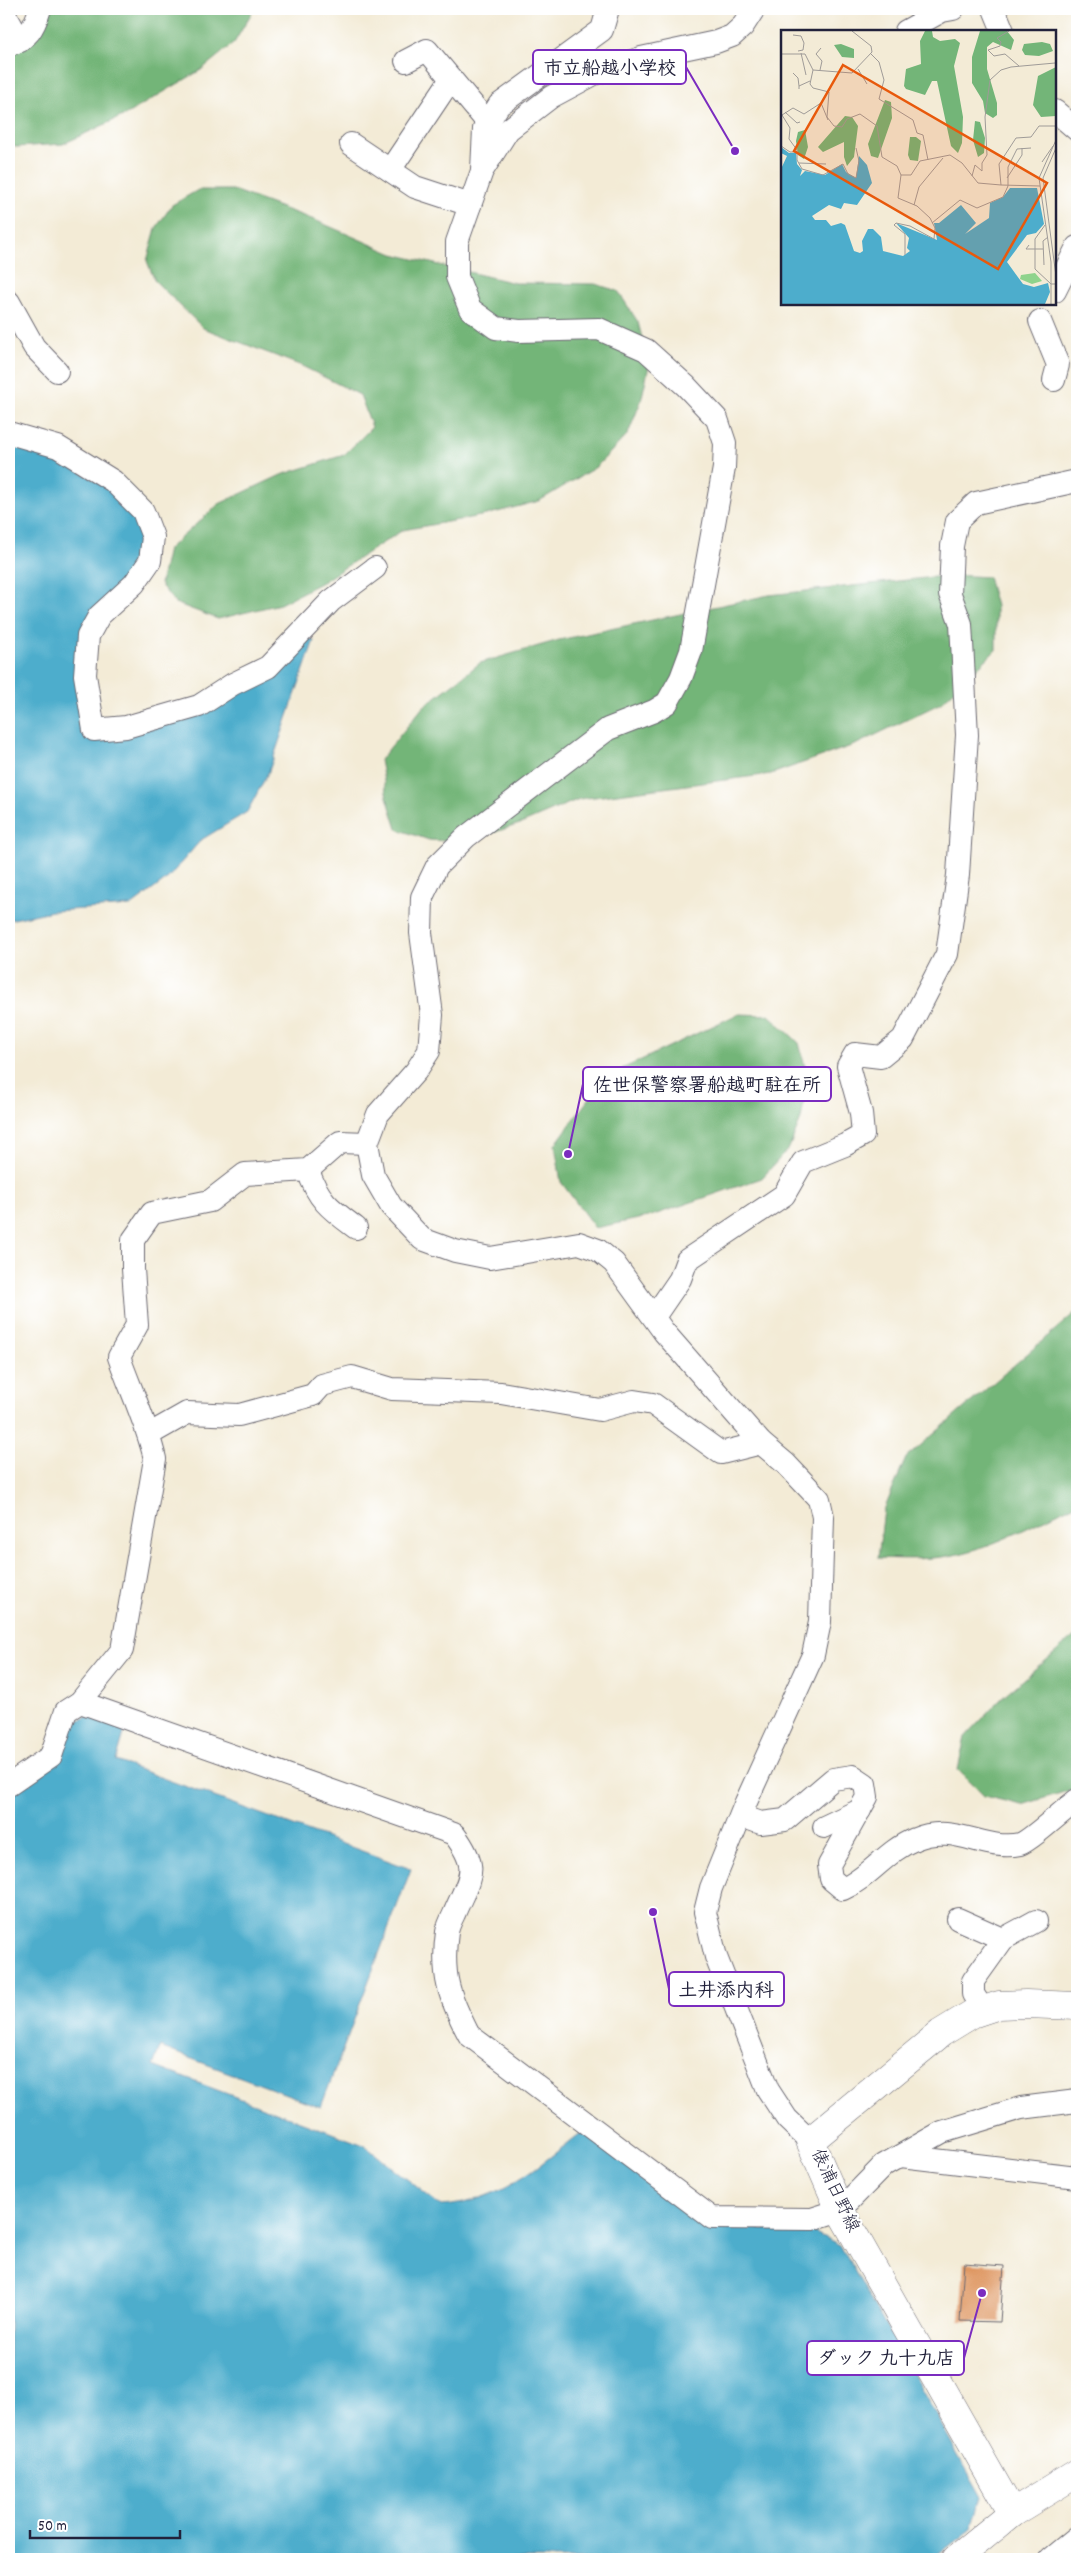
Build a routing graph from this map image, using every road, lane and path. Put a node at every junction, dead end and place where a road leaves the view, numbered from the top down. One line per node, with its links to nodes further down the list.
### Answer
1 (40, 9): 9 (street)
2 (608, 9): 13 (street)
3 (754, 9): 17 (street)
4 (953, 9): 7 (street)
5 (990, 9): 8 (street)
6 (9, 21): 9 (street)
7 (908, 30)
8 (1002, 30)
9 (15, 43)
10 (406, 61): 11 (street)
11 (451, 79): 13 (street); 16 (street)
12 (1056, 112): 14 (street)
13 (488, 123): 17 (street)
14 (1077, 130)
15 (351, 144): 16 (street)
16 (390, 170): 18 (street)
17 (482, 171): 18 (street)
18 (470, 205): 28 (street)
19 (1077, 247): 20 (street)
20 (1056, 289)
21 (9, 302): 23 (street)
22 (1041, 318): 24 (street)
23 (57, 371)
24 (1054, 380)
25 (9, 433): 27 (street)
26 (1077, 481): 31 (street)
27 (376, 568)
28 (366, 1143): 29 (street); 31 (street)
29 (308, 1170): 30 (street); 32 (street)
30 (356, 1228)
31 (654, 1317): 33 (street)
32 (150, 1434): 33 (street); 34 (street)
33 (761, 1443): 38 (street)
34 (80, 1702): 35 (street); 49 (street)
35 (9, 1785)
36 (1077, 1800): 37 (street)
37 (860, 1810): 38 (street); 39 (street)
38 (741, 1816): 46 (street)
39 (824, 1827)
40 (958, 1919): 42 (street)
41 (1036, 1921): 42 (street)
42 (1003, 1939): 44 (street)
43 (1077, 2006): 44 (main road, 俵浦日野線)
44 (984, 2010): 46 (main road, 俵浦日野線)
45 (1077, 2101): 47 (street)
46 (810, 2142): 49 (main road, 俵浦日野線)
47 (901, 2156): 48 (street); 49 (street)
48 (1077, 2177)
49 (840, 2210): 51 (main road, 俵浦日野線)
50 (1077, 2473): 51 (main road)
51 (1012, 2513): 54 (main road)
52 (1077, 2537): 53 (street)
53 (1055, 2558)
54 (956, 2559)

